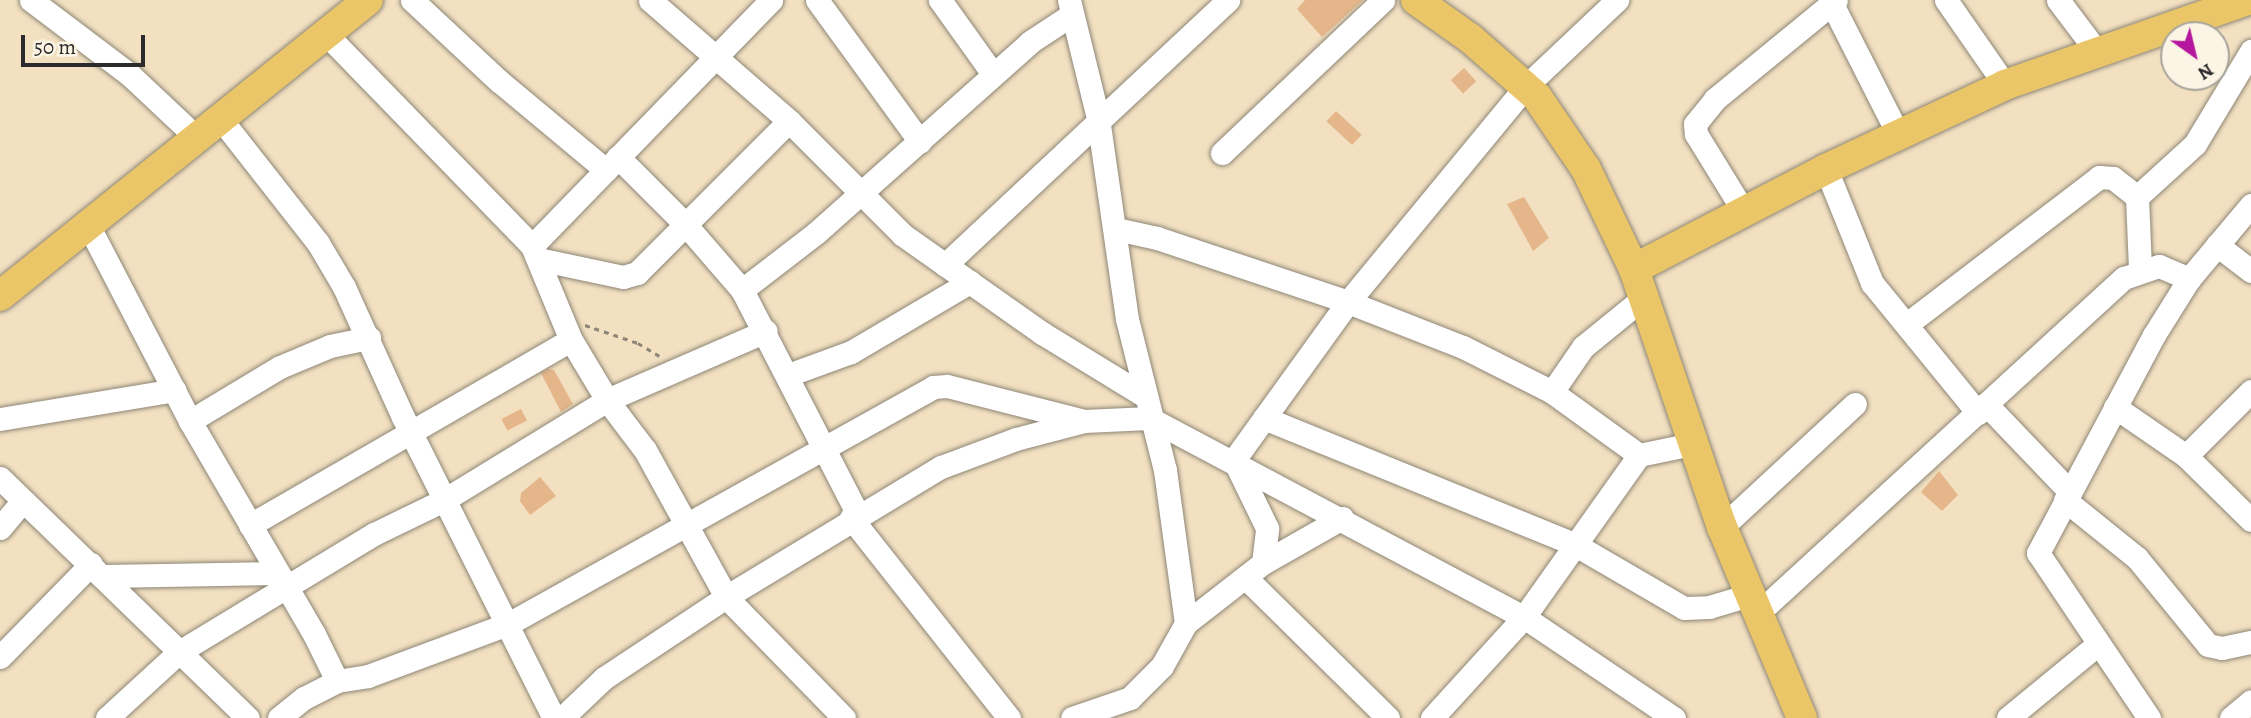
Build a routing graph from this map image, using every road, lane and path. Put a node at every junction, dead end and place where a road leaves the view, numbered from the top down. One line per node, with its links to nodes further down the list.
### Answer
1 (31, 0): 28 (street)
2 (368, 0): 17 (main road)
3 (412, 0): 31 (street)
4 (650, 0): 20 (street)
5 (771, 0): 20 (street)
6 (817, 0): 29 (street)
7 (940, 0): 21 (street)
8 (1228, 0): 25 (street)
9 (1383, 0): 30 (street)
10 (1416, 0): 23 (main road)
11 (1617, 0): 23 (street)
12 (1946, 0): 22 (street)
13 (2058, 0): 19 (street)
14 (2248, 0): 19 (main road)
15 (1833, 1): 27 (street); 36 (street)
16 (1070, 7): 21 (street); 25 (street)
17 (326, 34): 24 (main road); 41 (street)
18 (2251, 51): 34 (street)
19 (2098, 52): 22 (main road)
20 (716, 61): 26 (street); 31 (street)
21 (993, 74): 29 (street)
22 (2005, 85): 27 (main road)
23 (1525, 87): 43 (main road); 51 (street)
24 (220, 118): 28 (main road); 55 (street)
25 (1098, 118): 39 (street); 42 (street)
26 (789, 121): 33 (street); 37 (street)
27 (1898, 134): 32 (main road)
28 (197, 138): 38 (main road)
29 (920, 142): 33 (street)
30 (1222, 153)
31 (612, 163): 37 (street); 41 (street)
32 (1826, 169): 36 (main road); 52 (street)
33 (861, 193): 42 (street); 48 (street)
34 (2137, 197): 44 (street); 52 (street)
35 (2251, 205): 40 (street)
36 (1744, 212): 43 (main road)
37 (685, 224): 41 (street); 48 (street)
38 (88, 225): 49 (main road); 58 (street)
39 (1116, 229): 51 (street); 63 (street)
40 (2217, 245): 45 (street); 46 (street)
41 (535, 253): 53 (street)
42 (945, 265): 47 (street)
43 (1633, 269): 50 (main road)
44 (2140, 269): 46 (street); 65 (street)
45 (2251, 271)
46 (2189, 279): 64 (street)
47 (970, 282): 57 (street); 63 (street)
48 (742, 290): 54 (street)
49 (0, 296)
50 (1643, 298): 60 (street); 71 (main road)
51 (1348, 302): 60 (street); 66 (street)
52 (1907, 324): 65 (street)
53 (568, 329): 56 (path); 61 (street); 70 (street)
54 (766, 331): 56 (street); 57 (street)
55 (369, 338): 68 (street); 70 (street)
56 (677, 367): 61 (street)
57 (788, 376): 72 (street)
58 (175, 390): 67 (street); 68 (street)
59 (2251, 391): 74 (street)
60 (1552, 392): 73 (street)
61 (607, 400): 78 (street); 84 (street)
62 (1855, 404): 85 (street)
63 (1147, 407): 69 (street); 75 (street); 94 (street)
64 (2115, 407): 74 (street); 77 (street)
65 (1982, 409): 77 (street); 92 (street)
66 (1264, 418): 75 (street); 87 (street)
67 (0, 419)
68 (190, 421): 83 (street)
69 (1084, 421): 72 (street); 81 (street)
70 (411, 432): 78 (street); 83 (street)
71 (1692, 444): 73 (street); 85 (main road)
72 (823, 447): 81 (street); 84 (street)
73 (1639, 455): 87 (street)
74 (2186, 456): 80 (street)
75 (1234, 460): 82 (street); 89 (street)
76 (0, 478): 79 (street)
77 (2067, 496): 96 (street); 97 (street)
78 (444, 500): 90 (street); 95 (street)
79 (23, 501): 86 (street); 88 (street)
80 (2249, 514)
81 (854, 517): 91 (street); 109 (street)
82 (1342, 519): 89 (street); 93 (street)
83 (250, 525): 90 (street)
84 (684, 526): 91 (street); 95 (street)
85 (1722, 527): 92 (main road)
86 (0, 528)
87 (1574, 544): 92 (street); 93 (street)
88 (97, 570): 90 (street); 98 (street); 99 (street)
89 (1255, 571): 94 (street); 111 (street)
90 (282, 580): 98 (street); 100 (street)
91 (726, 597): 107 (street); 108 (street)
92 (1753, 604): 114 (main road)
93 (1524, 617): 112 (street); 113 (street)
94 (1186, 623): 102 (street)
95 (508, 624): 100 (street); 106 (street)
96 (2251, 642)
97 (2098, 644): 115 (street); 116 (street)
98 (179, 652): 103 (street); 104 (street)
99 (0, 657)
100 (337, 681): 105 (street)
101 (2251, 701): 117 (street)
102 (1131, 708): 110 (street)
103 (107, 718)
104 (248, 718)
105 (279, 718)
106 (554, 718)
107 (562, 718)
108 (844, 718)
109 (1009, 718)
110 (1072, 718)
111 (1388, 718)
112 (1432, 718)
113 (1674, 718)
114 (1802, 718)
115 (2008, 718)
116 (2148, 718)
117 (2231, 718)

